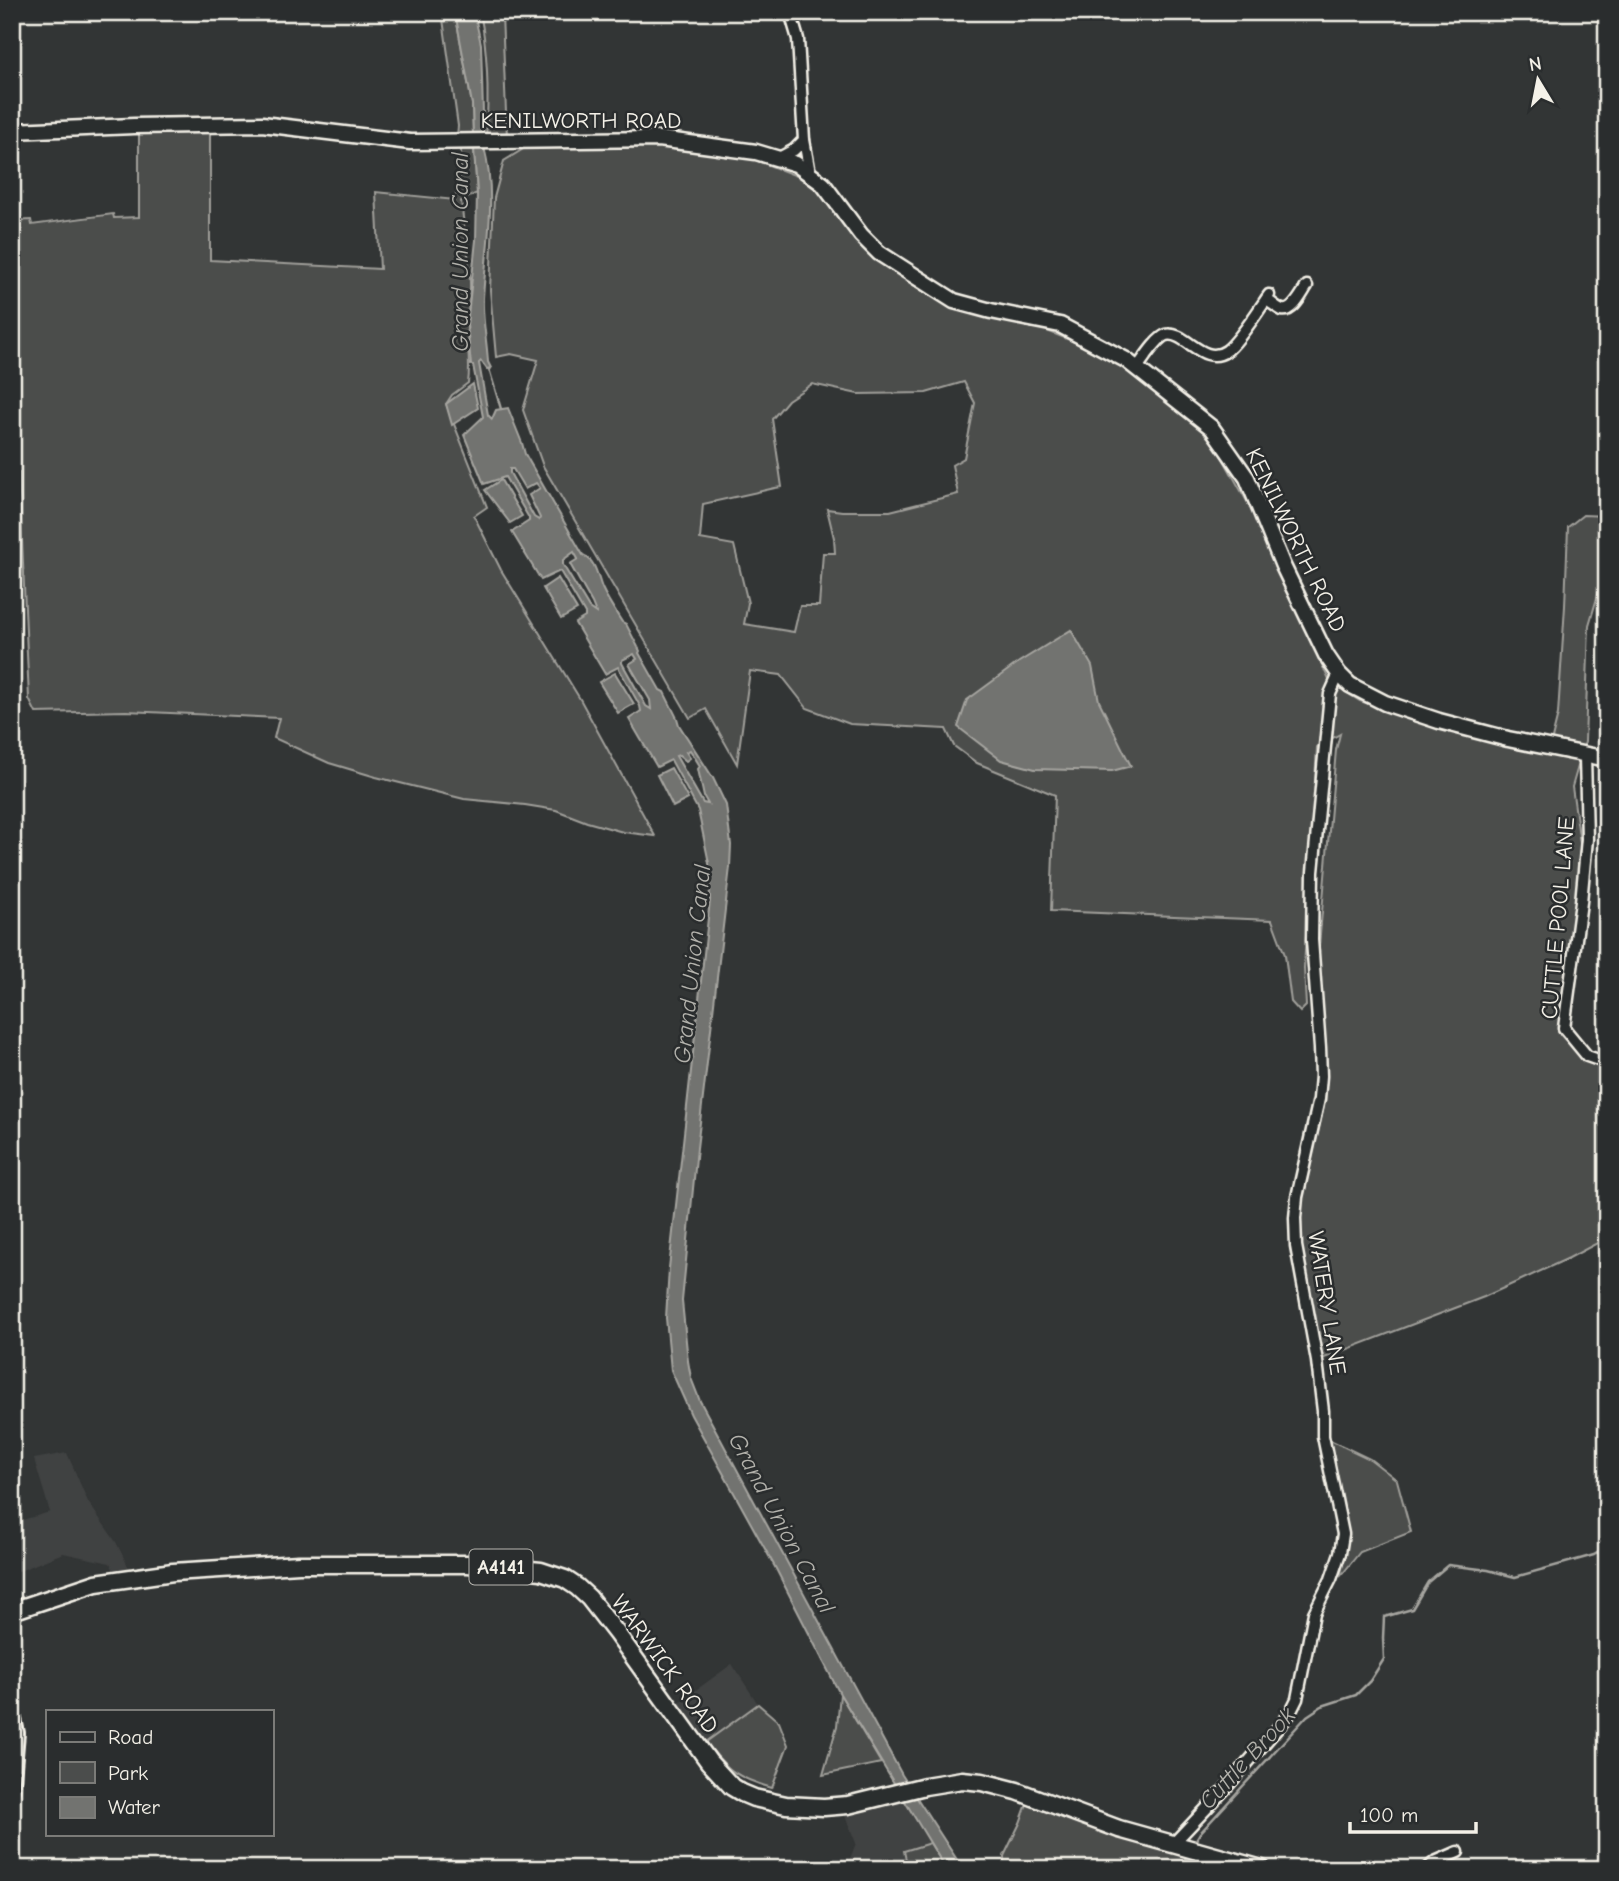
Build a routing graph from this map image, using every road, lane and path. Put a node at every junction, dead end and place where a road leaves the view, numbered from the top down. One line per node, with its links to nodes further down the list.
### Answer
1 (790, 12): 3 (street)
2 (12, 131): 4 (main road, KENILWORTH ROAD)
3 (804, 140): 4 (street); 5 (street)
4 (779, 158): 5 (main road, KENILWORTH ROAD)
5 (810, 173): 7 (main road, KENILWORTH ROAD)
6 (1307, 286): 7 (street)
7 (1137, 368): 8 (main road, KENILWORTH ROAD)
8 (1339, 674): 9 (main road, KENILWORTH ROAD); 15 (street, WATERY LANE)
9 (1585, 756): 10 (main road, KENILWORTH ROAD); 11 (street, CUTTLE POOL LANE)
10 (1607, 759)
11 (1607, 1063)
12 (12, 1611): 15 (main road, WARWICK ROAD / A4141)
13 (12, 1710): 14 (street)
14 (12, 1791)
15 (1172, 1845): 17 (main road, WARWICK ROAD / A4141)
16 (1458, 1852): 18 (street)
17 (1262, 1869)
18 (1427, 1869)

